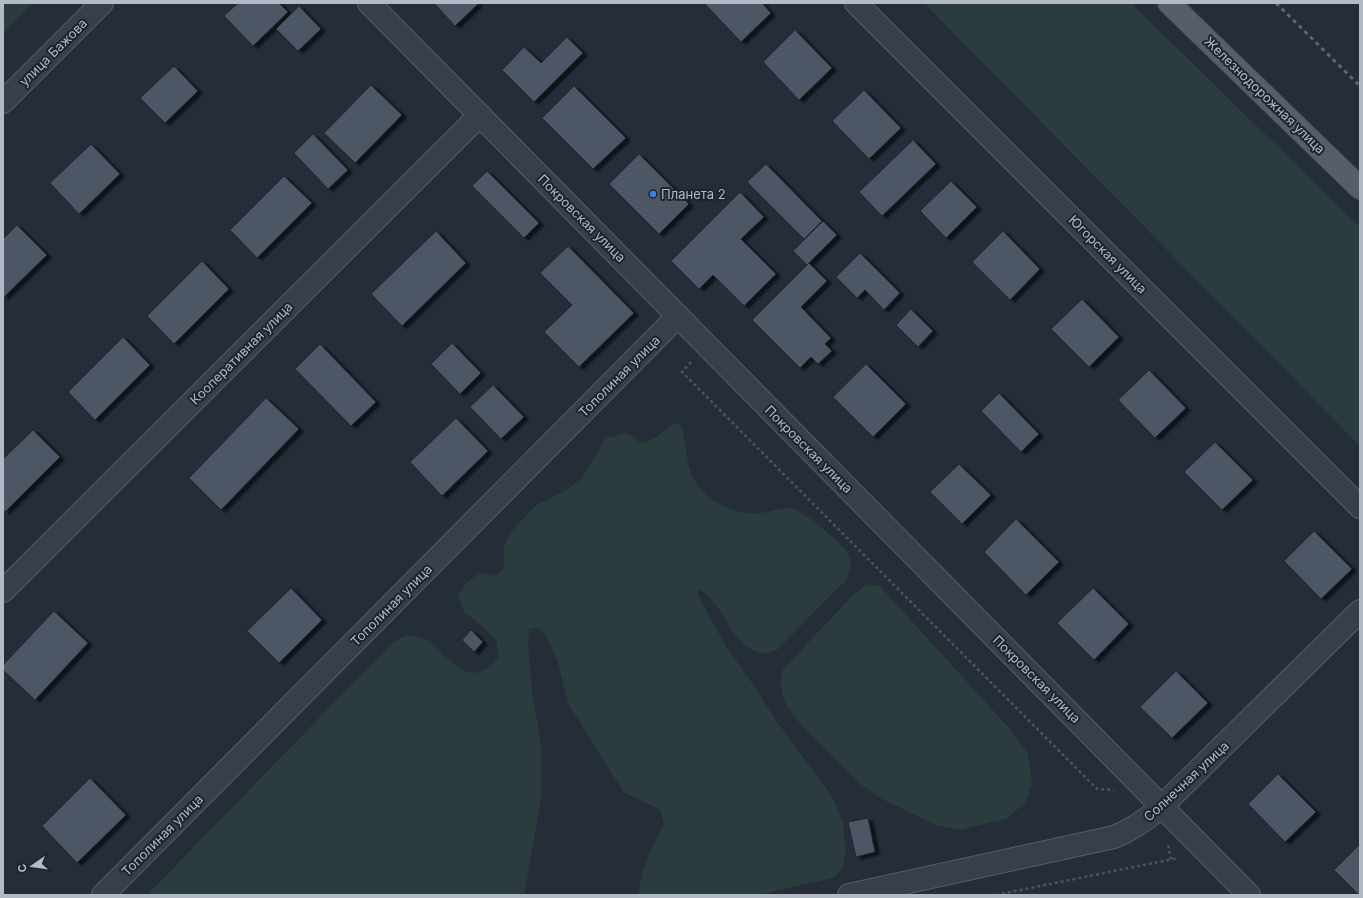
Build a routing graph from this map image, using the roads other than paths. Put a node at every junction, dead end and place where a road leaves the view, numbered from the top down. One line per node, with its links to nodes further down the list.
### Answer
1 (102, 3): 5 (street, улица Бажова)
2 (369, 3): 6 (street, Покровская улица)
3 (856, 3): 9 (street, Югорская улица)
4 (1169, 3): 7 (main road, Железнодорожная улица)
5 (3, 102)
6 (480, 115): 8 (street, Покровская улица); 10 (street, Кооперативная улица)
7 (1360, 188)
8 (678, 316): 12 (street, Покровская улица); 13 (street, Тополиная улица)
9 (1360, 507)
10 (3, 591)
11 (1360, 611): 12 (street, Солнечная улица)
12 (1161, 807): 14 (street, Солнечная улица); 15 (street, Покровская улица)
13 (103, 895)
14 (849, 895)
15 (1249, 895)

